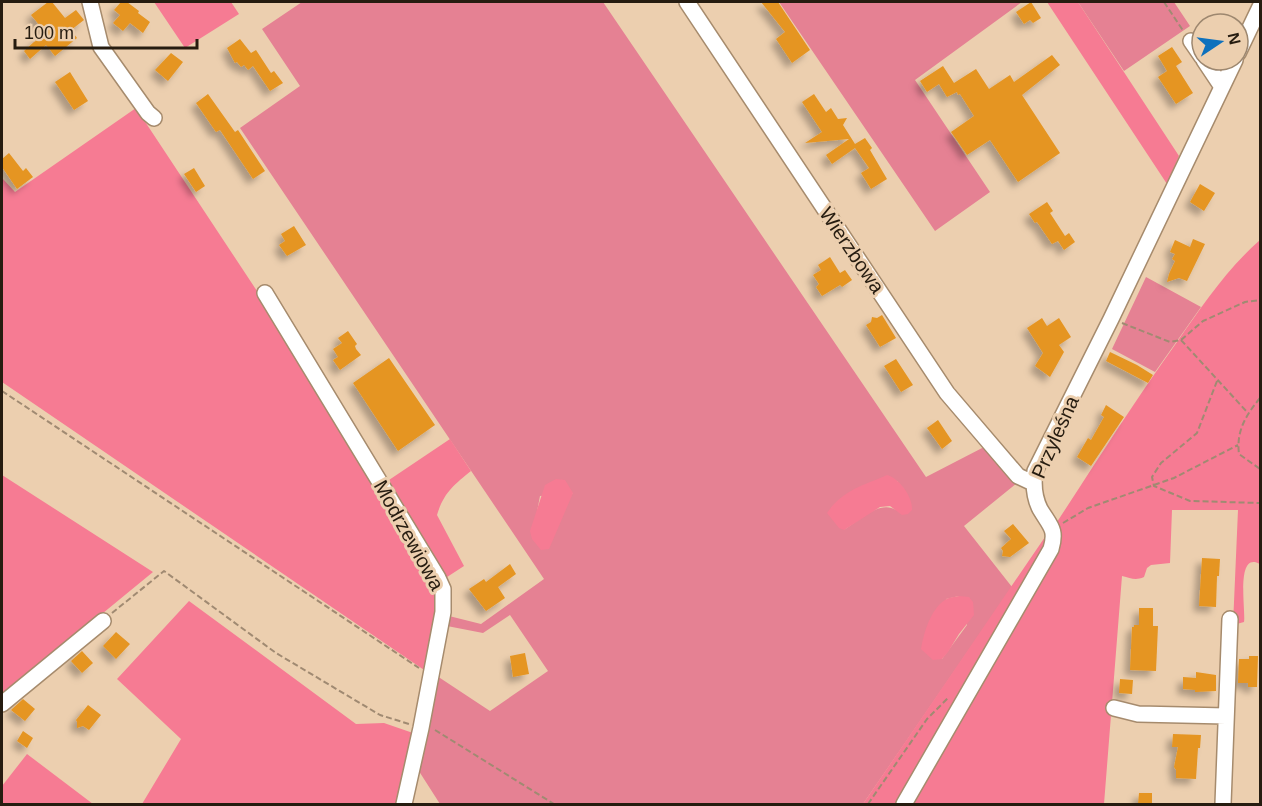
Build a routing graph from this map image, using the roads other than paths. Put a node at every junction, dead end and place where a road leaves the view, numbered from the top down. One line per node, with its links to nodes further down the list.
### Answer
1 (90, 2): 8 (street)
2 (687, 2): 10 (street, Wierzbowa)
3 (1260, 7): 4 (street)
4 (1250, 28)
5 (1212, 72): 7 (street)
6 (1229, 72): 7 (street, Przyleśna)
7 (1222, 87): 10 (street, Przyleśna)
8 (154, 118)
9 (265, 293): 16 (street, Modrzewiowa)
10 (1033, 483): 17 (street, Przyleśna)
11 (1230, 619): 15 (street)
12 (103, 621): 13 (street)
13 (2, 704)
14 (1114, 708): 15 (street)
15 (1226, 716): 18 (street)
16 (404, 804)
17 (904, 804)
18 (1223, 804)

